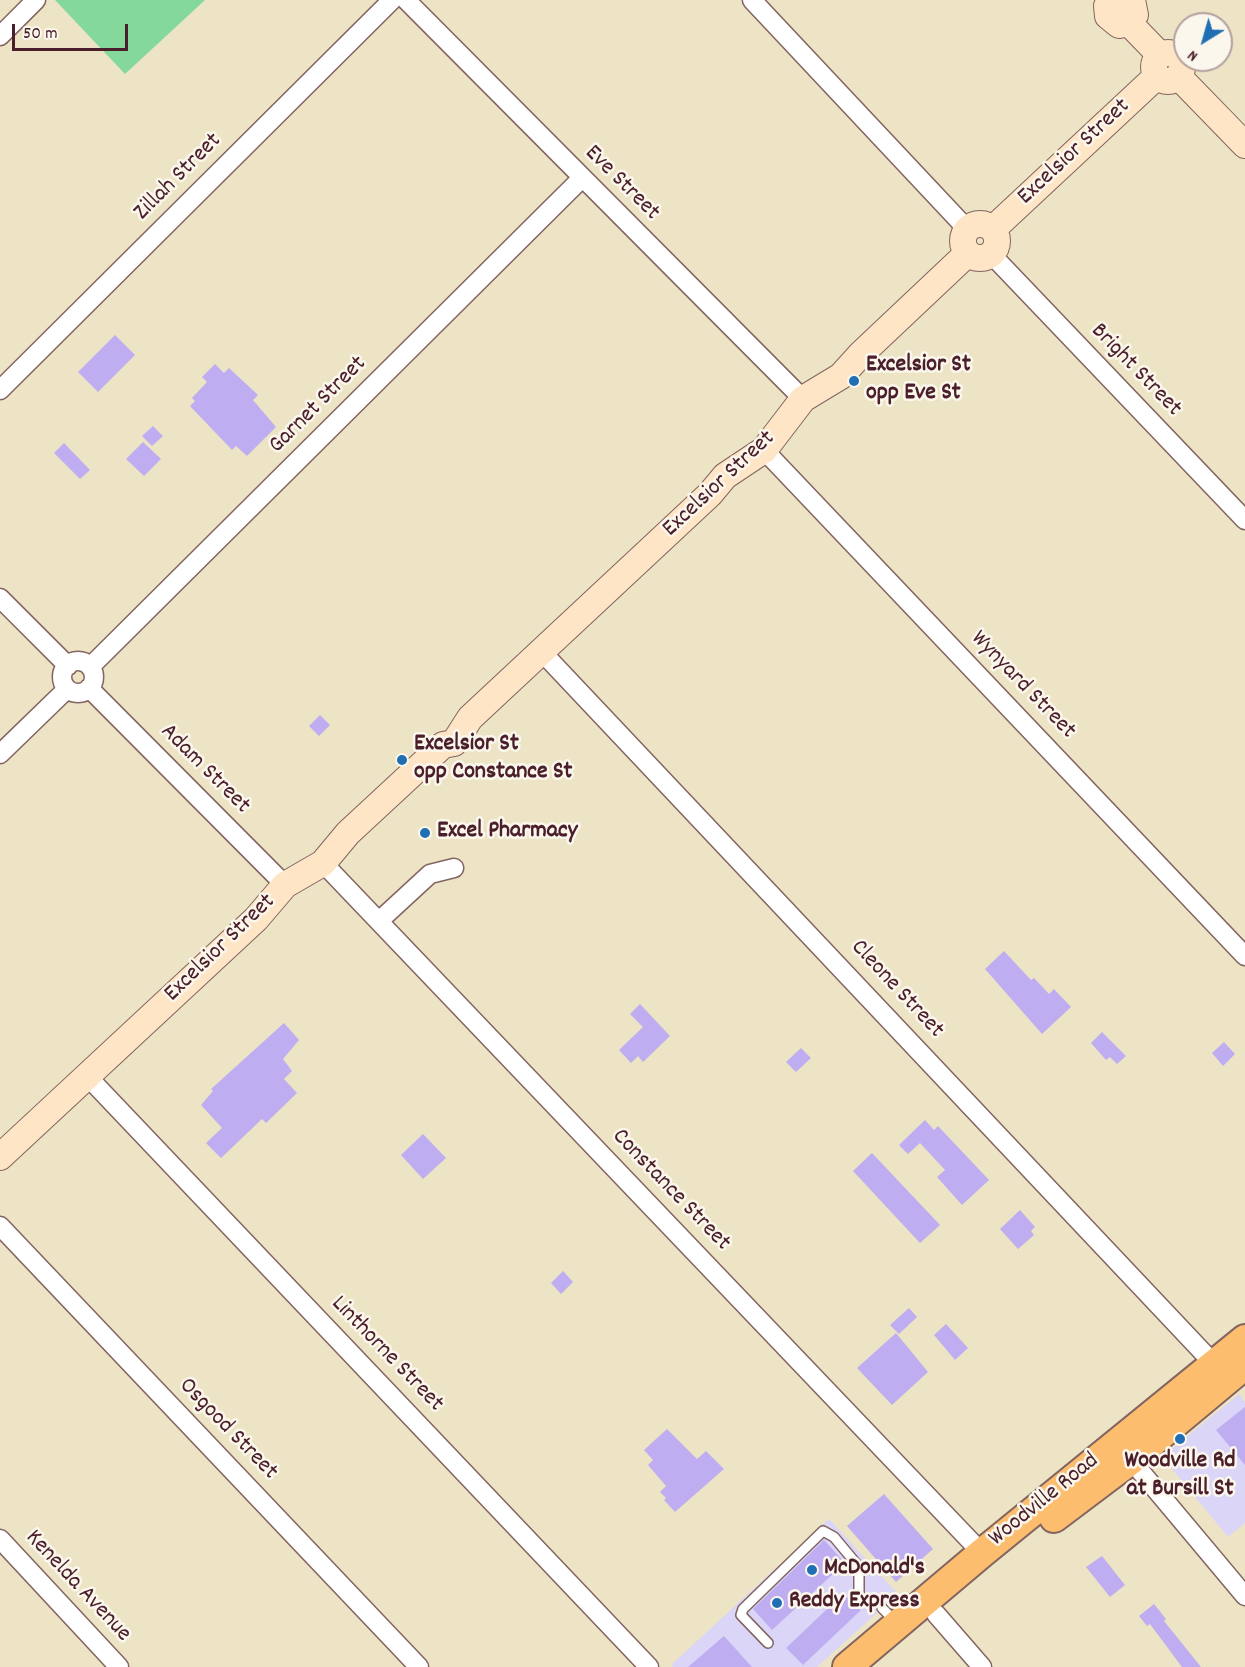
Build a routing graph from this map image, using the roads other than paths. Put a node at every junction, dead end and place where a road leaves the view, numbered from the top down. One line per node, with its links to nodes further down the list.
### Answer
1 (36, 0): 6 (street)
2 (392, 0): 11 (street, Zillah Street)
3 (406, 0): 9 (street, Eve Street)
4 (752, 0): 10 (street, Bright Street)
5 (1122, 4): 7 (street)
6 (0, 36)
7 (1165, 69): 8 (street); 10 (street, Excelsior Street)
8 (1245, 144)
9 (581, 179): 12 (street, Eve Street); 18 (street, Garnet Street)
10 (980, 241): 12 (street, Excelsior Street); 14 (street, Bright Street)
11 (0, 390)
12 (804, 399): 13 (street, Excelsior Street)
13 (764, 450): 16 (street, Excelsior Street); 26 (street, Wynyard Street)
14 (1245, 520)
15 (0, 598): 17 (street)
16 (541, 651): 22 (street, Excelsior Street); 31 (street, Cleone Street)
17 (68, 666): 18 (street); 20 (street)
18 (90, 667): 19 (street)
19 (89, 688): 20 (street); 24 (street, Adam Street)
20 (68, 689): 21 (street)
21 (0, 754)
22 (323, 863): 24 (street, Excelsior Street); 25 (street, Constance Street)
23 (454, 868): 25 (street)
24 (285, 885): 27 (street, Excelsior Street)
25 (379, 921): 35 (street, Constance Street)
26 (1245, 956)
27 (88, 1077): 28 (street, Excelsior Street); 42 (street, Linthorne Street)
28 (0, 1157)
29 (0, 1226): 41 (street, Osgood Street)
30 (1245, 1339): 31 (main road, Woodville Road)
31 (1214, 1364): 35 (main road, Woodville Road)
32 (1245, 1365): 33 (main road, Woodville Road)
33 (1131, 1460): 36 (street); 38 (main road, Woodville Road)
34 (0, 1539): 40 (street, Kenelda Avenue)
35 (982, 1553): 43 (main road, Woodville Road)
36 (1245, 1596)
37 (859, 1602): 39 (lane)
38 (936, 1614): 44 (main road, Woodville Road); 45 (street)
39 (768, 1643)
40 (118, 1667)
41 (419, 1667)
42 (649, 1667)
43 (847, 1667)
44 (873, 1667)
45 (982, 1667)

